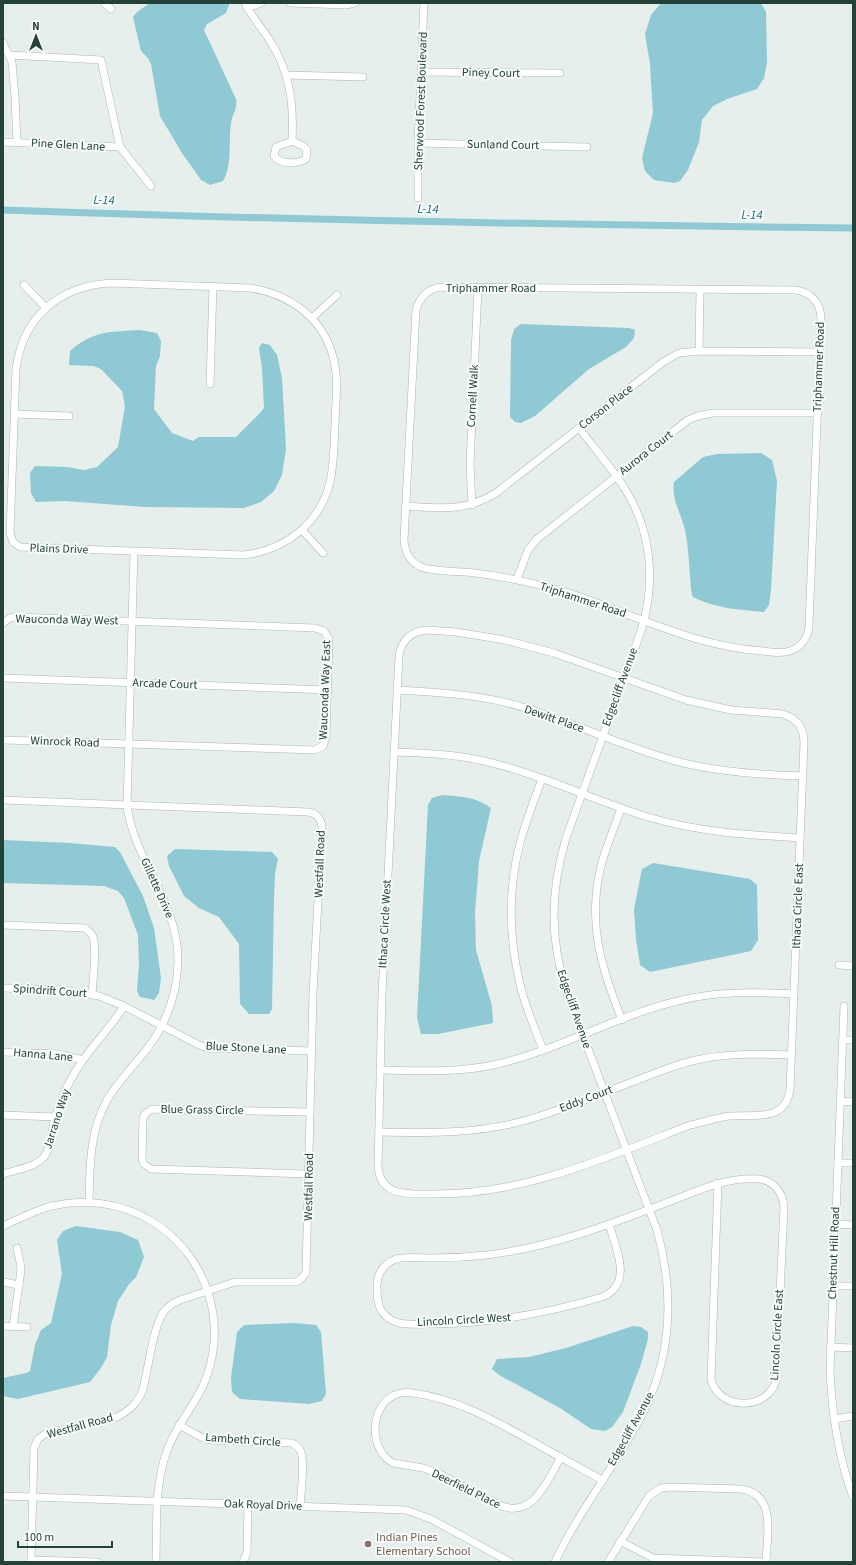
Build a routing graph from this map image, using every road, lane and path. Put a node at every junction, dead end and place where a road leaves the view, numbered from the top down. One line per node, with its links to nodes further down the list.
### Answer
1 (104, 3): 7 (street)
2 (261, 3): 6 (street)
3 (290, 3): 4 (street)
4 (355, 3)
5 (424, 3): 10 (street, Sherwood Forest Boulevard)
6 (246, 5): 12 (street)
7 (111, 9)
8 (3, 43): 9 (street, Pine Glen Lane)
9 (9, 55): 16 (street, Pine Glen Lane); 18 (street, Pine Glen Lane)
10 (421, 72): 11 (street, Piney Court); 17 (street, Sherwood Forest Boulevard)
11 (560, 74)
12 (286, 75): 13 (street); 14 (street)
13 (363, 77)
14 (292, 141)
15 (3, 142): 16 (street, Pine Glen Lane)
16 (17, 142): 18 (street, Pine Glen Lane)
17 (418, 143): 19 (street, Sunland Court); 21 (street, Sherwood Forest Boulevard)
18 (120, 147): 20 (street, Pine Glen Lane)
19 (587, 147)
20 (151, 186)
21 (418, 198)
22 (24, 285): 27 (street)
23 (213, 286): 27 (street, Plains Drive); 28 (street, Plains Drive); 31 (street)
24 (478, 288): 25 (street, Triphammer Road); 37 (street, Cornell Walk); 38 (street, Triphammer Road)
25 (700, 290): 29 (street); 30 (street, Triphammer Road)
26 (337, 295): 28 (street)
27 (46, 308): 33 (street, Plains Drive)
28 (312, 318): 39 (street, Plains Drive)
29 (699, 351): 30 (street, Corson Place); 35 (street, Corson Place)
30 (820, 352): 32 (street, Triphammer Road)
31 (210, 384)
32 (818, 413): 36 (street, Aurora Court); 43 (street, Triphammer Road)
33 (14, 414): 34 (street); 40 (street, Plains Drive)
34 (69, 416)
35 (579, 428): 36 (street, Edgecliff Avenue); 37 (street, Corson Place)
36 (616, 476): 42 (street, Aurora Court); 43 (street, Edgecliff Avenue)
37 (472, 505): 38 (street, Corson Place)
38 (406, 506): 42 (street, Triphammer Road)
39 (302, 530): 40 (street, Plains Drive); 41 (street)
40 (134, 552): 44 (street, Gillette Drive)
41 (323, 553)
42 (517, 579): 43 (street, Triphammer Road)
43 (644, 620): 47 (street, Edgecliff Avenue)
44 (132, 621): 45 (street, Wauconda Way West); 48 (street, Gillette Drive); 49 (street, Wauconda Way East)
45 (3, 623)
46 (3, 678): 48 (street, Arcade Court)
47 (624, 678): 50 (street, Ithaca Circle West); 51 (street, Edgecliff Avenue); 55 (street, Ithaca Circle East)
48 (130, 683): 49 (street, Arcade Court); 53 (street, Gillette Drive)
49 (328, 690): 53 (street, Wauconda Way East)
50 (397, 690): 51 (street, Dewitt Place); 54 (street, Ithaca Circle West)
51 (602, 736): 55 (street, Dewitt Place); 57 (street, Edgecliff Avenue)
52 (3, 740): 53 (street, Winrock Road)
53 (128, 744): 59 (street, Gillette Drive)
54 (394, 752): 56 (street); 80 (street, Ithaca Circle West)
55 (803, 776): 61 (street, Ithaca Circle East)
56 (542, 779): 57 (street); 75 (street)
57 (582, 794): 60 (street); 72 (street, Edgecliff Avenue)
58 (3, 800): 59 (street)
59 (126, 806): 71 (street, Gillette Drive); 76 (street, Westfall Road)
60 (621, 808): 61 (street); 70 (street)
61 (800, 838): 67 (street, Ithaca Circle East)
62 (3, 925): 66 (street)
63 (840, 965): 64 (street)
64 (853, 966)
65 (3, 988): 66 (street, Spindrift Court)
66 (92, 994): 68 (street, Spindrift Court)
67 (794, 994): 70 (street); 78 (street, Ithaca Circle East)
68 (124, 1006): 71 (street, Spindrift Court); 79 (street, Jarrano Way)
69 (844, 1006): 73 (street, Chestnut Hill Road)
70 (622, 1020): 72 (street)
71 (162, 1026): 76 (street, Blue Stone Lane); 94 (street, Gillette Drive)
72 (582, 1035): 75 (street); 81 (street, Edgecliff Avenue)
73 (843, 1040): 74 (street); 82 (street, Chestnut Hill Road)
74 (853, 1040)
75 (543, 1050): 80 (street)
76 (312, 1051): 84 (street, Westfall Road)
77 (3, 1052): 79 (street, Hanna Lane)
78 (791, 1055): 81 (street, Eddy Court); 88 (street, Ithaca Circle East)
79 (83, 1060): 86 (street, Jarrano Way)
80 (380, 1070): 87 (street, Ithaca Circle West)
81 (605, 1092): 87 (street, Eddy Court); 88 (street, Edgecliff Avenue)
82 (840, 1102): 83 (street); 89 (street, Chestnut Hill Road)
83 (853, 1102)
84 (310, 1112): 92 (street, Westfall Road); 92 (street, Blue Grass Circle)
85 (3, 1115): 86 (street)
86 (55, 1117): 91 (street, Jarrano Way)
87 (378, 1132): 88 (street, Ithaca Circle West)
88 (627, 1150): 95 (street, Edgecliff Avenue)
89 (838, 1163): 90 (street); 97 (street, Chestnut Hill Road)
90 (853, 1163)
91 (3, 1174)
92 (309, 1174): 105 (street, Westfall Road)
93 (718, 1183): 93 (street, Lincoln Circle East); 95 (street, Lincoln Circle East)
94 (89, 1202): 99 (street); 105 (street)
95 (650, 1209): 96 (street, Lincoln Circle West); 115 (street, Edgecliff Avenue)
96 (610, 1224): 96 (street, Lincoln Circle West)
97 (835, 1224): 98 (street); 103 (street, Chestnut Hill Road)
98 (853, 1225)
99 (3, 1226)
100 (17, 1248): 102 (street)
101 (3, 1282): 102 (street)
102 (19, 1285): 107 (street)
103 (833, 1286): 104 (street); 109 (street, Chestnut Hill Road)
104 (853, 1286)
105 (208, 1290): 113 (street); 118 (street, Westfall Road)
106 (3, 1326): 107 (street)
107 (13, 1327): 108 (street)
108 (27, 1327)
109 (830, 1347): 110 (street); 112 (street, Chestnut Hill Road)
110 (853, 1348)
111 (853, 1416): 112 (street)
112 (834, 1419): 116 (street, Chestnut Hill Road)
113 (179, 1426): 119 (street); 121 (street, Lambeth Circle)
114 (561, 1457): 114 (street, Deerfield Place); 115 (street, Deerfield Place)
115 (602, 1480): 128 (street, Edgecliff Avenue)
116 (852, 1492)
117 (3, 1496): 118 (street, Oak Royal Drive)
118 (33, 1497): 119 (street, Oak Royal Drive); 123 (street, Westfall Road)
119 (158, 1501): 120 (street, Oak Royal Drive); 125 (street)
120 (248, 1504): 121 (street, Oak Royal Drive); 126 (street)
121 (300, 1506): 127 (street, Oak Royal Drive)
122 (620, 1541): 129 (street); 130 (street); 130 (street)
123 (31, 1561): 124 (street)
124 (98, 1562)
125 (156, 1562)
126 (243, 1562)
127 (510, 1562)
128 (555, 1562)
129 (608, 1562)
130 (766, 1562)

